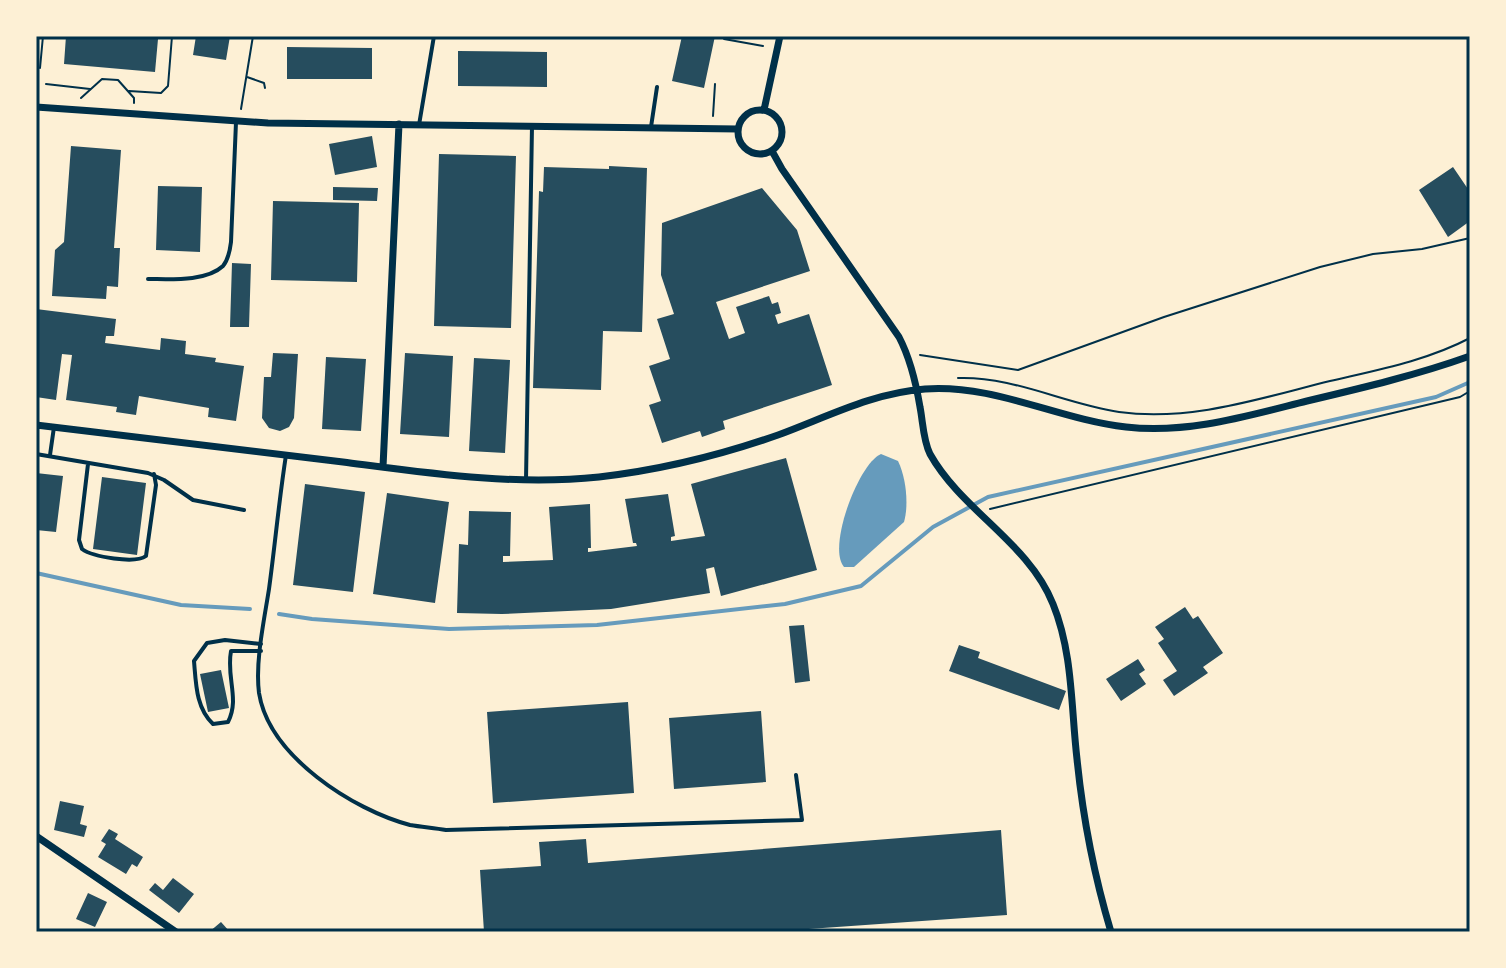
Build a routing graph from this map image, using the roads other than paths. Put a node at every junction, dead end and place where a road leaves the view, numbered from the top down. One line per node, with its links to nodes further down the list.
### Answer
1 (434, 36): 8 (lane)
2 (780, 36): 5 (street)
3 (657, 87): 10 (lane)
4 (36, 107): 6 (street)
5 (764, 110): 11 (street); 12 (street)
6 (236, 122): 7 (street); 13 (lane)
7 (399, 124): 8 (street); 22 (street)
8 (419, 125): 9 (street)
9 (532, 126): 10 (street); 24 (lane)
10 (651, 127): 11 (street)
11 (738, 129): 12 (street)
12 (772, 151): 15 (street)
13 (148, 279)
14 (1470, 356): 15 (street)
15 (917, 390): 24 (street); 31 (street)
16 (36, 425): 17 (street)
17 (54, 427): 19 (lane); 20 (street)
18 (36, 454): 19 (lane)
19 (50, 455): 21 (lane)
20 (286, 455): 22 (street); 26 (lane)
21 (88, 464): 23 (lane); 23 (lane)
22 (383, 467): 24 (street)
23 (154, 474): 25 (lane)
24 (526, 481)
25 (244, 510)
26 (261, 644): 27 (lane); 27 (lane)
27 (261, 651): 28 (lane)
28 (796, 775)
29 (36, 836): 30 (street)
30 (176, 932)
31 (1111, 932)

